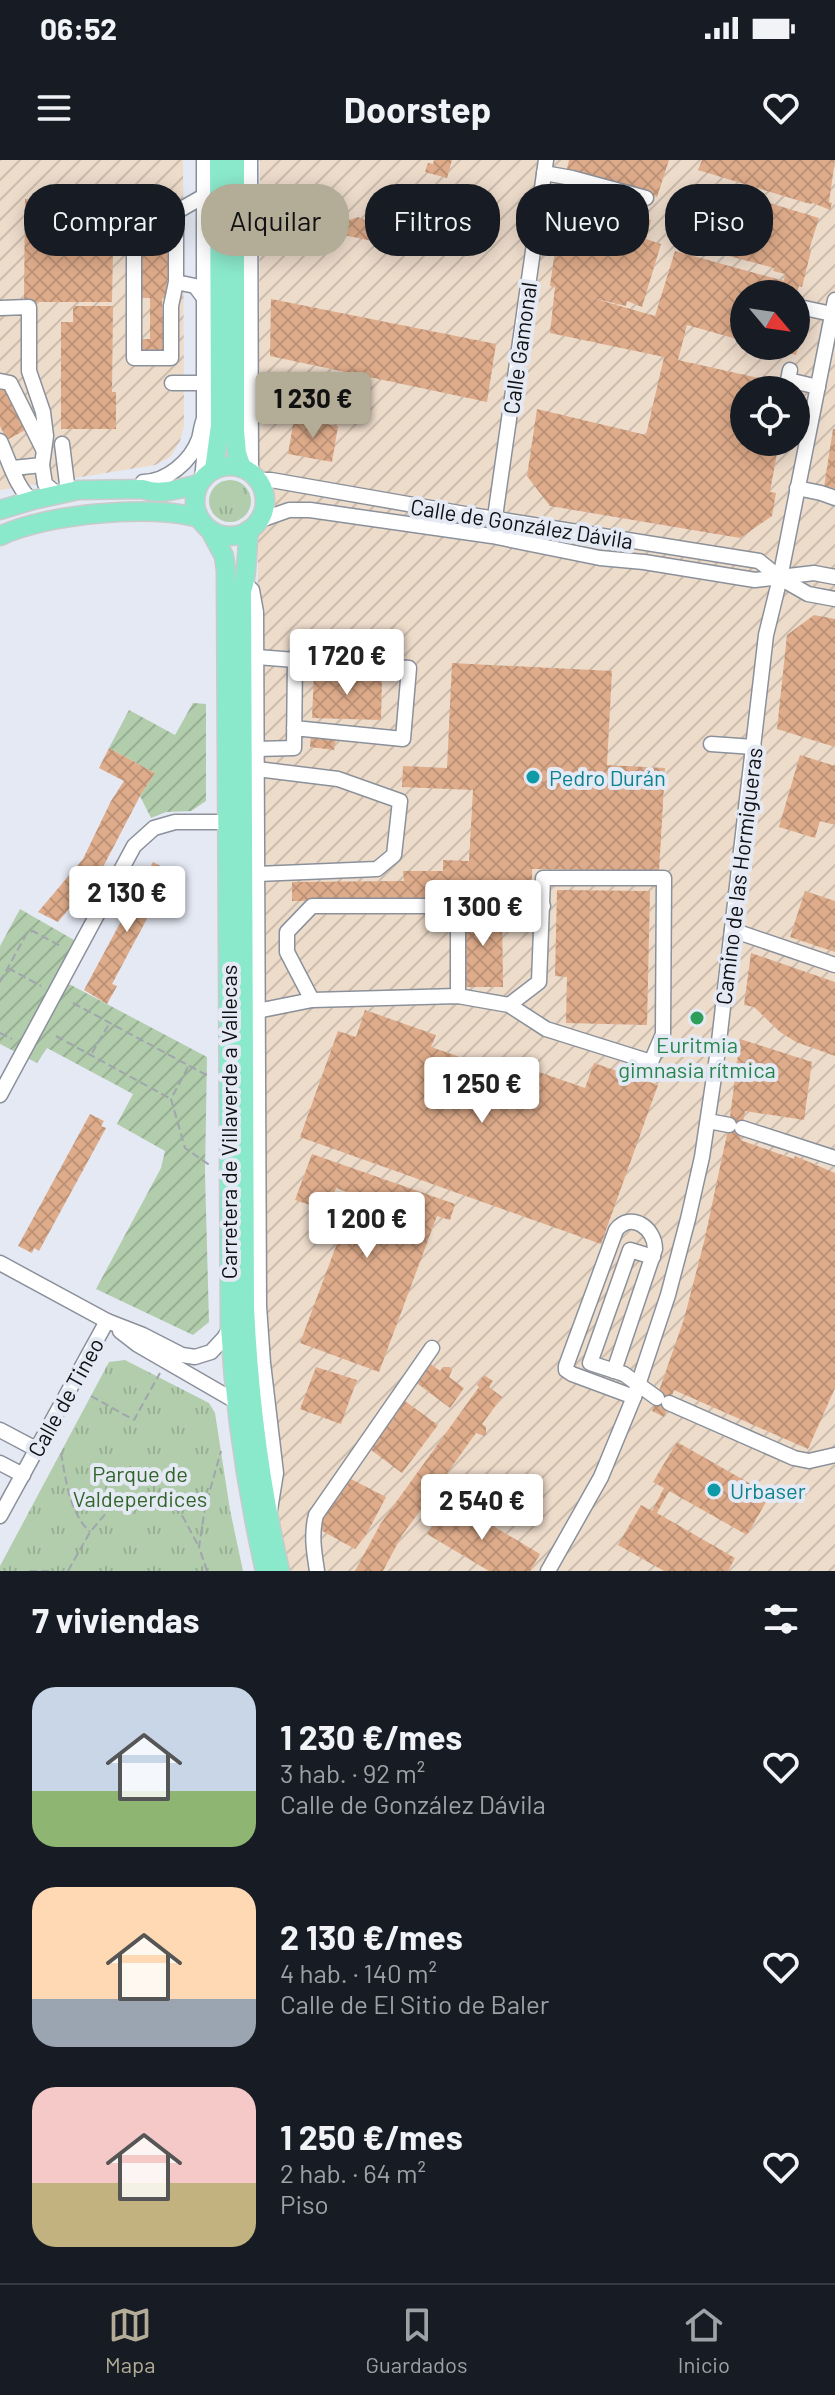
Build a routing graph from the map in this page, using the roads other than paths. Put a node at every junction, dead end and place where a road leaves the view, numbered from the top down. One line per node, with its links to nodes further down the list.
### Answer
1 (204, 160): 6 (street)
2 (219, 160): 27 (main road)
3 (235, 160): 26 (main road)
4 (250, 160): 26 (street)
5 (545, 167): 7 (street); 34 (street, Calle Gamonal)
6 (204, 184)
7 (594, 184)
8 (134, 256): 11 (street)
9 (176, 256): 11 (street)
10 (204, 256): 12 (street)
11 (176, 282): 12 (street)
12 (204, 298): 19 (street)
13 (834, 307): 15 (street); 20 (street, Camino de las Hormigueras)
14 (0, 308): 24 (street)
15 (810, 308)
16 (790, 370): 20 (street)
17 (0, 378): 24 (street)
18 (172, 383): 19 (street)
19 (205, 383): 21 (street)
20 (818, 387): 29 (street, Camino de las Hormigueras)
21 (204, 419): 27 (street); 28 (street)
22 (0, 441): 25 (street)
23 (62, 444): 30 (street)
24 (44, 450): 25 (street); 30 (street)
25 (13, 468): 32 (street)
26 (250, 474): 27 (main road); 34 (street, Calle de González Dávila); 36 (main road)
27 (205, 478): 30 (main road); 35 (main road)
28 (143, 482)
29 (797, 488): 31 (street); 40 (street, Camino de las Hormigueras)
30 (62, 493): 32 (main road)
31 (835, 498)
32 (33, 500): 33 (main road)
33 (0, 510)
34 (495, 518): 38 (street, Calle Gamonal); 40 (street, Calle de González Dávila)
35 (204, 524): 36 (main road); 37 (main road); 50 (main road, Carretera de Villaverde a Vallecas)
36 (254, 526): 38 (street, Calle de González Dávila); 41 (main road, Carretera de Villaverde a Vallecas)
37 (0, 536)
38 (492, 536): 40 (street, Calle de González Dávila)
39 (835, 577): 40 (street, Calle de González Dávila)
40 (780, 578): 42 (street, Calle de González Dávila); 47 (street, Camino de las Hormigueras)
41 (245, 584): 43 (street); 77 (main road, Carretera de Villaverde a Vallecas)
42 (835, 599)
43 (257, 657): 44 (street); 48 (street)
44 (295, 660): 45 (street); 45 (street)
45 (294, 728): 48 (street)
46 (711, 744): 47 (street)
47 (754, 747): 54 (street, Camino de las Hormigueras)
48 (257, 749): 49 (street)
49 (257, 769): 51 (street); 51 (street)
50 (227, 822): 60 (street); 66 (main road, Carretera de Villaverde a Vallecas)
51 (257, 874): 59 (street)
52 (458, 906): 53 (street); 56 (street); 57 (street)
53 (543, 906): 58 (street); 58 (street)
54 (732, 930): 55 (street); 61 (street, Camino de las Hormigueras)
55 (835, 965)
56 (458, 996): 57 (street); 58 (street)
57 (312, 1000): 59 (street)
58 (509, 1005)
59 (257, 1011): 77 (street)
60 (0, 1095)
61 (708, 1121): 62 (street); 69 (street, Camino de las Hormigueras)
62 (835, 1158)
63 (653, 1257): 68 (street); 68 (street); 69 (street)
64 (0, 1263): 65 (street)
65 (107, 1321): 66 (street); 70 (street); 72 (street, Calle de Tineo)
66 (230, 1327): 70 (main road, Carretera de Villaverde a Vallecas)
67 (432, 1348): 80 (street)
68 (619, 1372): 69 (street)
69 (636, 1390): 73 (street); 81 (street, Camino de las Hormigueras)
70 (235, 1401): 78 (main road, Carretera de Villaverde a Vallecas)
71 (0, 1430): 72 (street)
72 (36, 1449): 75 (street, Calle de Tineo)
73 (835, 1455)
74 (0, 1463): 75 (street)
75 (23, 1475): 76 (street, Calle de Tineo)
76 (0, 1516)
77 (268, 1518): 79 (main road, Carretera de Villaverde a Vallecas)
78 (265, 1571)
79 (280, 1571)
80 (317, 1571)
81 (548, 1571)

